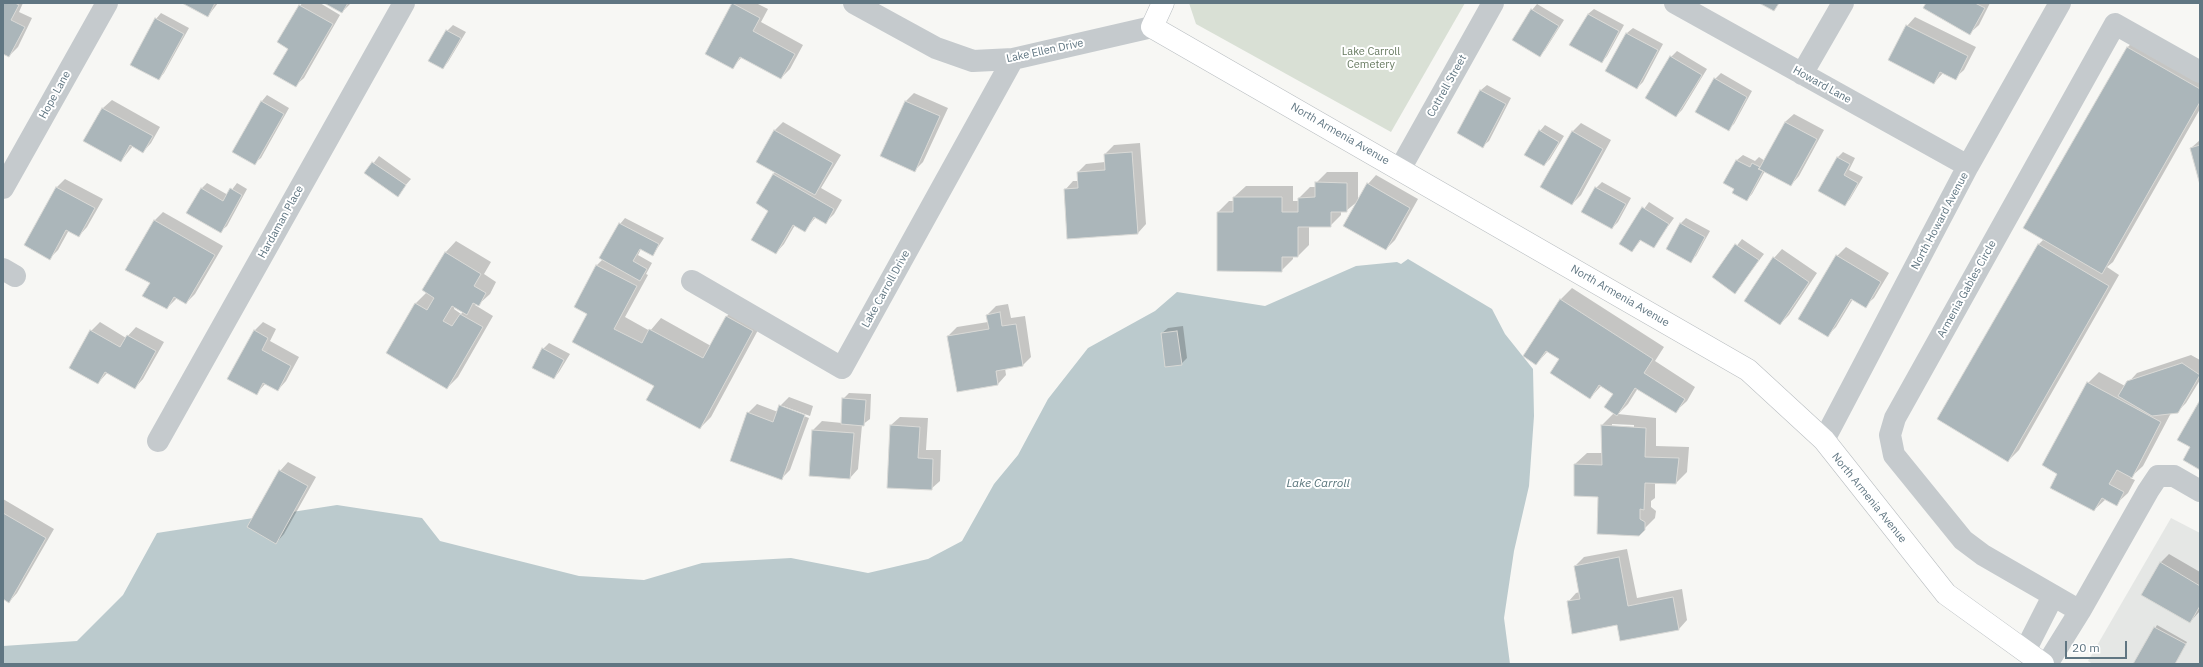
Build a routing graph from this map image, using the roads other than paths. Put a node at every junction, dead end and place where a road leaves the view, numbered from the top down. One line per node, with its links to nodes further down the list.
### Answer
1 (107, 3): 15 (street, Hope Lane)
2 (404, 3): 17 (street, Hardaman Place)
3 (854, 3): 10 (street, Lake Ellen Drive)
4 (1163, 3): 9 (main road)
5 (1493, 3): 14 (street, Cottrell Street)
6 (1675, 3): 12 (street, Howard Lane)
7 (1843, 3): 12 (street)
8 (2060, 3): 13 (street, North Howard Avenue)
9 (1152, 27): 10 (street, Lake Ellen Drive); 14 (main road, North Armenia Avenue)
10 (1013, 59): 16 (street, Lake Carroll Drive)
11 (2200, 72): 20 (street, Armenia Gables Circle)
12 (1802, 74): 13 (street, Howard Lane)
13 (1968, 166): 18 (street, North Howard Avenue)
14 (1400, 168): 18 (main road, North Armenia Avenue)
15 (3, 188)
16 (692, 281)
17 (158, 440)
18 (1824, 440): 22 (main road, North Armenia Avenue)
19 (2200, 492): 21 (street)
20 (2053, 596): 21 (street, Armenia Gables Circle); 22 (street)
21 (2080, 611): 24 (street)
22 (2025, 651): 23 (main road, North Armenia Avenue)
23 (2043, 664)
24 (2047, 664)

